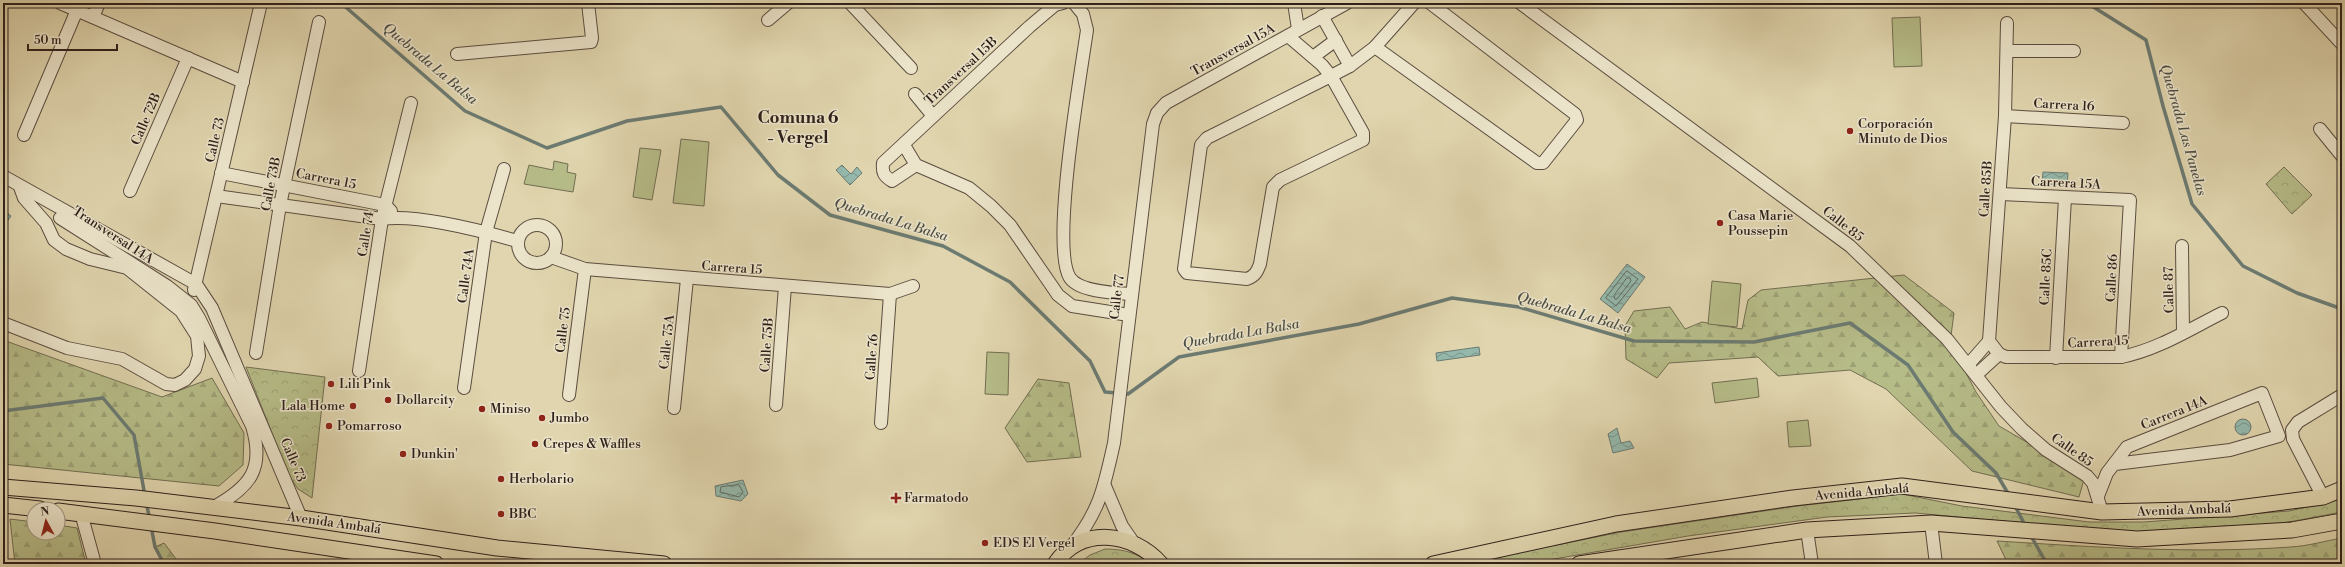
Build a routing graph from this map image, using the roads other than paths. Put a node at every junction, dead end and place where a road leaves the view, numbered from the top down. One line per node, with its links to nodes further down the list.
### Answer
1 (60, 3): 15 (street)
2 (99, 3): 17 (street)
3 (261, 3): 33 (street, Calle 73)
4 (588, 3): 27 (street)
5 (788, 3): 18 (street)
6 (850, 3): 31 (street)
7 (1062, 3): 37 (street, Transversal 15B)
8 (1074, 3): 69 (street)
9 (1294, 3): 21 (street)
10 (1347, 3): 16 (street, Transversal 15A)
11 (1414, 3): 24 (street)
12 (1430, 3): 24 (street)
13 (1520, 3): 80 (street, Calle 85)
14 (2311, 5): 23 (street)
15 (77, 10): 17 (street); 41 (street)
16 (1322, 16): 21 (street, Transversal 15A); 22 (street)
17 (93, 17): 29 (street)
18 (768, 20)
19 (319, 22): 48 (street, Calle 73B)
20 (2007, 23): 25 (street, Calle 85B)
21 (1293, 33): 28 (street); 36 (street, Transversal 15A)
22 (1336, 40): 28 (street); 30 (street)
23 (2342, 44)
24 (1375, 47): 30 (street)
25 (2007, 51): 26 (street); 38 (street, Calle 85B)
26 (2074, 51)
27 (457, 54)
28 (1313, 57): 32 (street)
29 (188, 58): 33 (street); 50 (street, Calle 72B)
30 (1350, 66): 32 (street)
31 (911, 68)
32 (1331, 76): 32 (street)
33 (243, 82): 46 (street, Calle 73)
34 (915, 94): 37 (street)
35 (411, 103): 56 (street, Calle 74)
36 (1157, 113): 69 (street, Calle 77)
37 (933, 116): 42 (street, Transversal 15B)
38 (2005, 116): 39 (street, Carrera 16); 51 (street, Calle 85B)
39 (2122, 123)
40 (2320, 129): 43 (street)
41 (24, 135)
42 (904, 145): 44 (street); 44 (street, Transversal 15B)
43 (2342, 156)
44 (916, 165): 72 (street)
45 (504, 169): 59 (street, Calle 74A)
46 (221, 173): 48 (street, Carrera 15); 52 (street, Calle 73)
47 (3, 176): 49 (street, Transversal 14A)
48 (284, 186): 55 (street, Calle 73B); 56 (street, Carrera 15)
49 (20, 187): 65 (street, Transversal 14A); 70 (street, Transversal 14A); 73 (street)
50 (130, 191)
51 (2000, 194): 53 (street, Carrera 15A); 75 (street, Calle 85B)
52 (216, 196): 55 (street, Carrera 15); 65 (street, Calle 73)
53 (2065, 198): 54 (street, Carrera 15A); 78 (street, Calle 85C)
54 (2130, 200): 79 (street, Calle 86)
55 (280, 205): 58 (street, Carrera 15); 76 (street, Calle 73B)
56 (385, 205): 57 (street, Carrera 15); 58 (street, Calle 74)
57 (398, 216): 58 (street, Carrera 15); 59 (street, Carrera 15)
58 (382, 219): 81 (street, Calle 74)
59 (486, 232): 60 (street, Carrera 15); 83 (street, Calle 74A)
60 (517, 241): 62 (street); 62 (street)
61 (2182, 246): 74 (street, Calle 87)
62 (551, 257): 63 (street, Carrera 15)
63 (585, 269): 64 (street, Carrera 15); 84 (street, Calle 75)
64 (687, 279): 66 (street, Carrera 15); 87 (street, Calle 75A)
65 (196, 284): 70 (street, Calle 73); 101 (street, Calle 73)
66 (785, 286): 68 (street, Carrera 15); 86 (street, Calle 75B)
67 (913, 286): 68 (street, Carrera 15)
68 (890, 294): 88 (street, Calle 76)
69 (1131, 294): 72 (street, Calle 77)
70 (191, 305): 96 (street, Calle 73)
71 (2222, 313): 74 (street, Carrera 15)
72 (1129, 314): 90 (street, Calle 77)
73 (3, 323)
74 (2183, 333): 79 (street, Carrera 15)
75 (1989, 341): 77 (street); 80 (street)
76 (256, 353)
77 (1999, 354): 78 (street, Carrera 15); 82 (street)
78 (2056, 358): 79 (street, Carrera 15)
79 (2121, 358)
80 (1968, 365): 82 (street, Calle 85)
81 (359, 371)
82 (1976, 375): 93 (street, Calle 85)
83 (464, 388)
84 (568, 395)
85 (2342, 395): 94 (street)
86 (776, 405)
87 (674, 408)
88 (881, 423)
89 (2111, 469): 89 (street, Carrera 14A); 93 (street, Carrera 14A)
90 (1105, 486): 105 (street); 106 (street, Calle 77)
91 (3, 487): 96 (main road, Avenida Ambalá)
92 (2342, 489): 94 (main road, Avenida Ambalá)
93 (2098, 496): 99 (street, Calle 85)
94 (2323, 497): 99 (main road, Avenida Ambalá)
95 (3, 506): 97 (main road)
96 (214, 507): 101 (main road, Avenida Ambalá)
97 (26, 508)
98 (66, 512): 100 (main road, Avenida Ambalá)
99 (2102, 512): 114 (main road, Avenida Ambalá)
100 (81, 513): 108 (main road, Avenida Ambalá); 109 (street)
101 (301, 518): 111 (main road, Avenida Ambalá)
102 (2342, 521): 103 (main road, Avenida Ambalá)
103 (1931, 523): 104 (main road, Avenida Ambalá); 117 (street)
104 (1807, 530): 107 (main road, Avenida Ambalá); 116 (street)
105 (1133, 542): 106 (main road); 113 (main road)
106 (1070, 548): 112 (main road)
107 (1650, 558): 115 (main road, Avenida Ambalá)
108 (387, 560): 110 (main road, Avenida Ambalá)
109 (94, 564)
110 (436, 564)
111 (664, 564)
112 (1055, 564)
113 (1161, 564)
114 (1433, 564)
115 (1579, 564)
116 (1812, 564)
117 (1936, 564)

